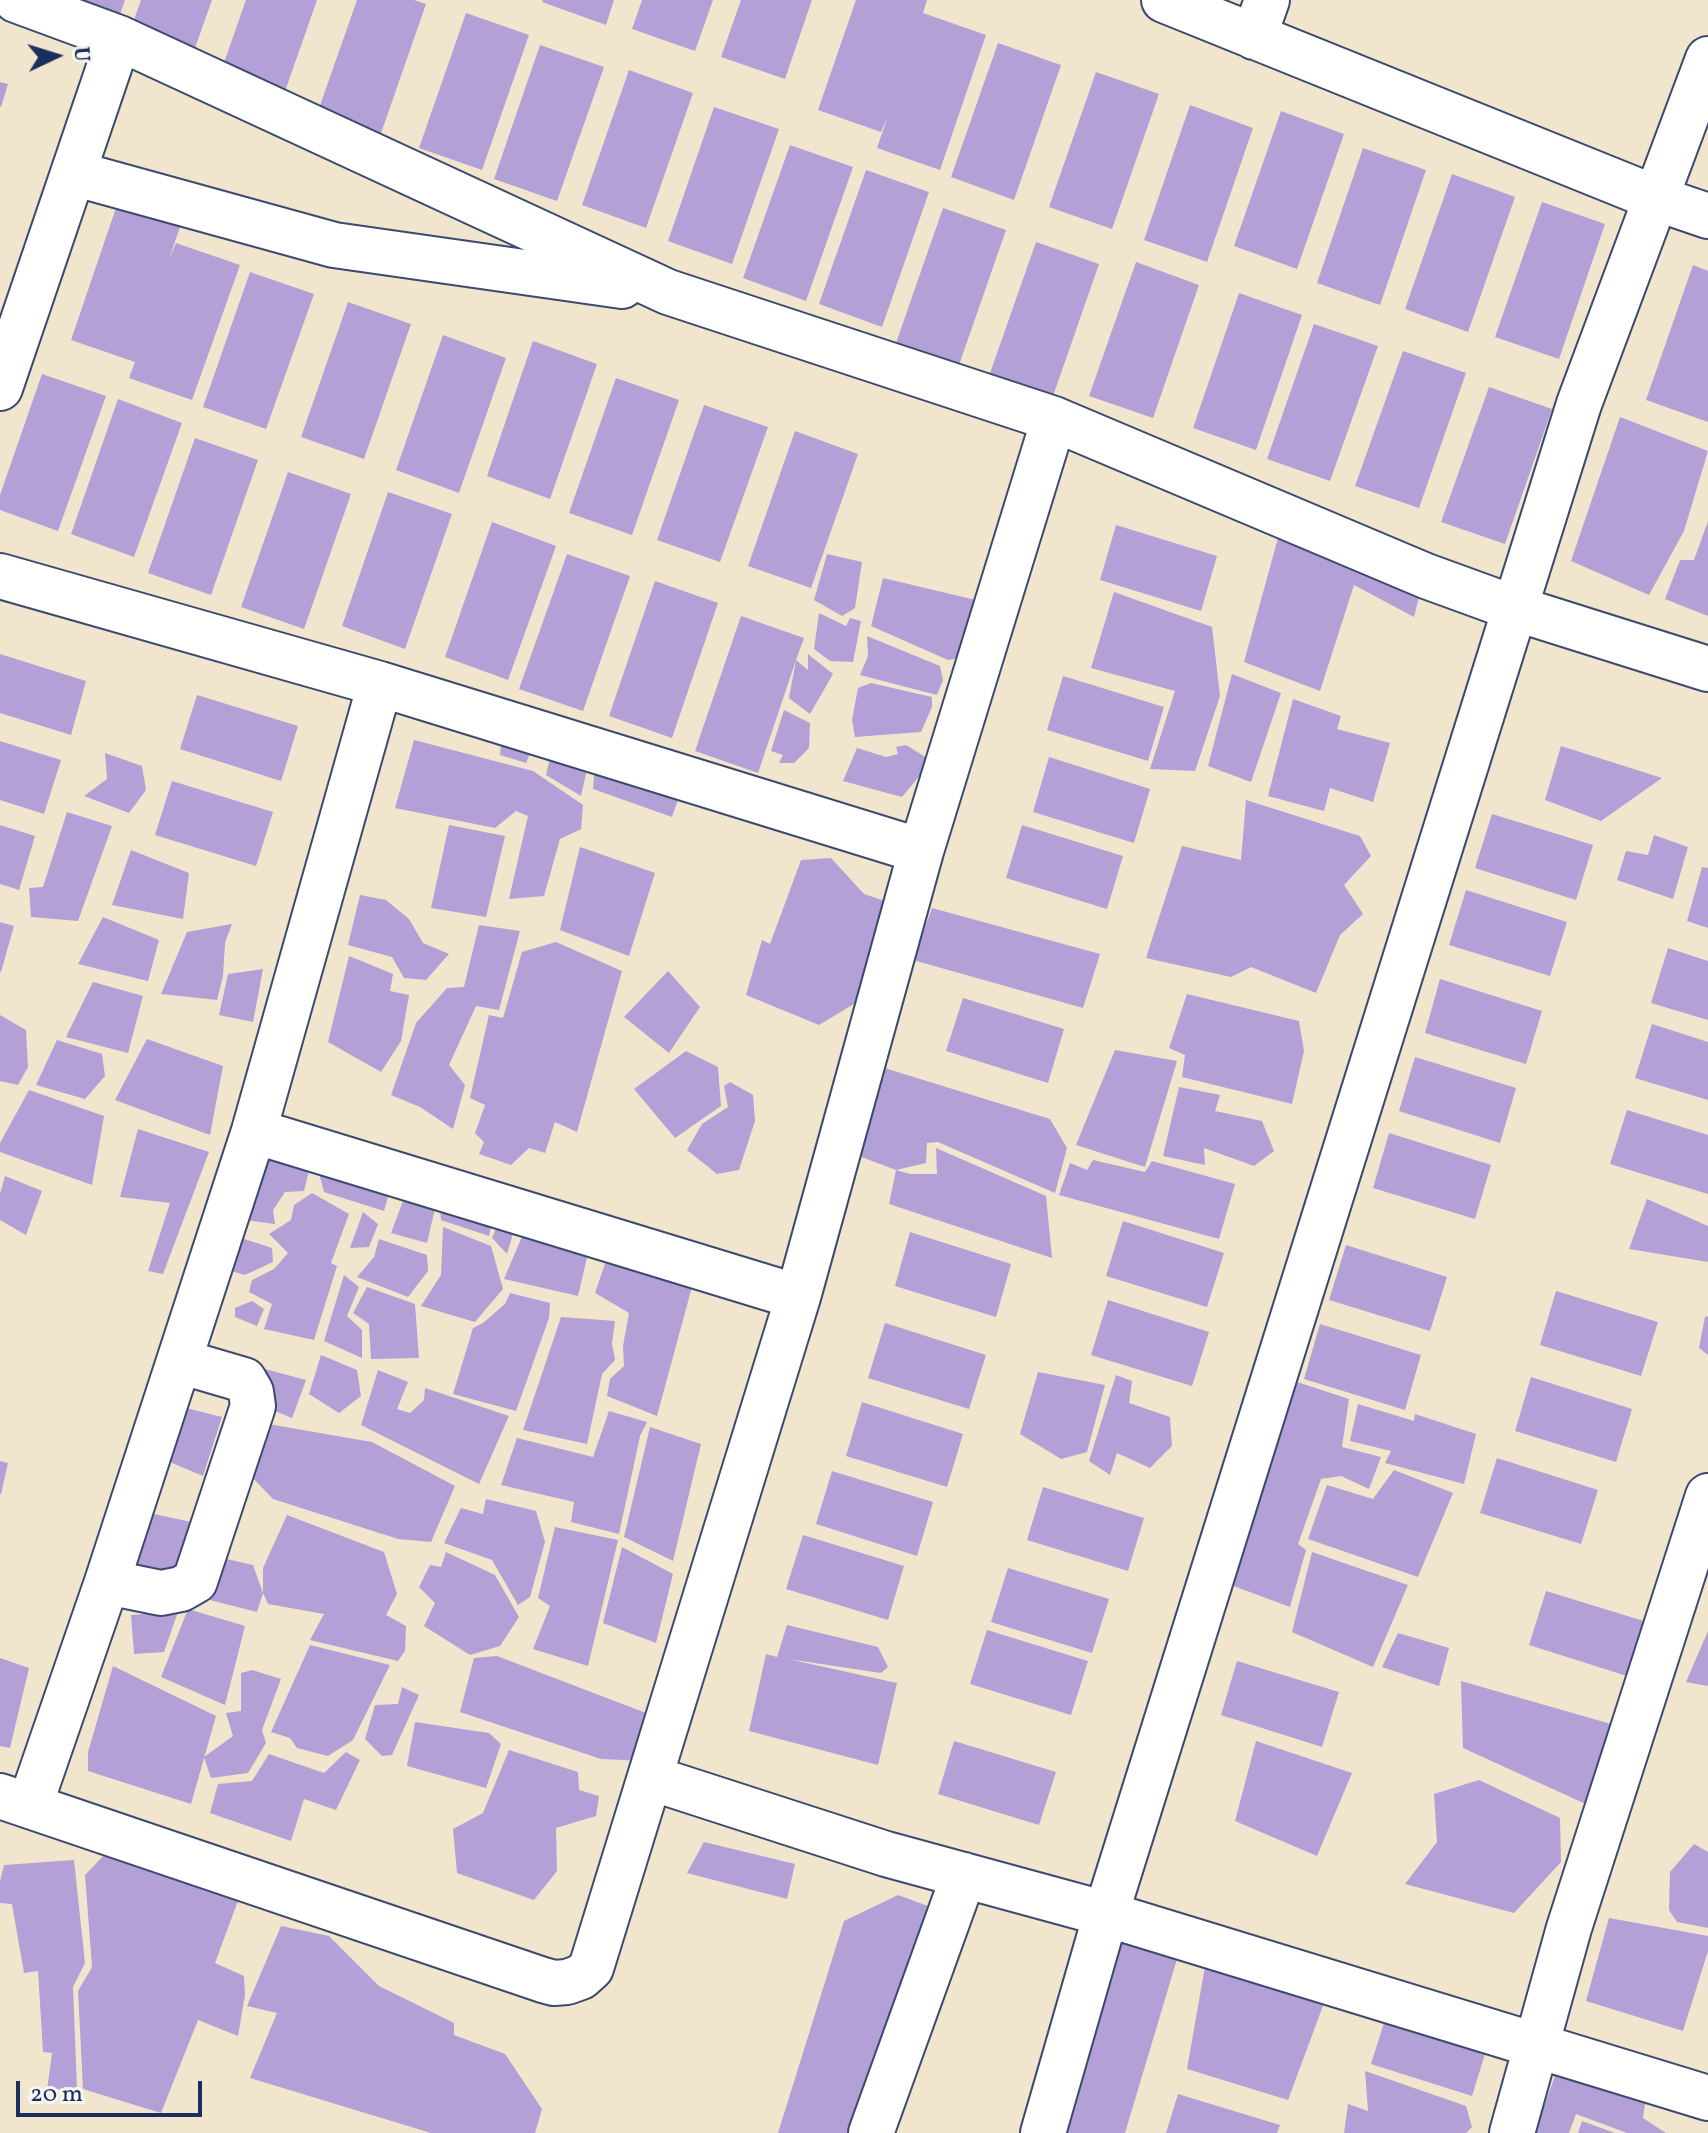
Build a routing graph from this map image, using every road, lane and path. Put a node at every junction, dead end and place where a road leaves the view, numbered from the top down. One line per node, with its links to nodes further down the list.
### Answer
1 (16, 0): 4 (street)
2 (1164, 0): 3 (street)
3 (1260, 18): 7 (street)
4 (119, 38): 6 (street); 9 (street)
5 (1708, 59): 7 (street)
6 (73, 173): 9 (street); 10 (street)
7 (1658, 199): 8 (street); 13 (street)
8 (1708, 216)
9 (668, 292): 11 (street)
10 (0, 388)
11 (1054, 419): 13 (street); 16 (street)
12 (0, 576): 15 (street)
13 (1514, 608): 14 (street); 25 (street)
14 (1708, 669)
15 (380, 684): 16 (street); 17 (street)
16 (921, 851): 18 (street)
17 (254, 1131): 18 (street); 19 (street)
18 (798, 1297): 22 (street)
19 (179, 1361): 21 (street); 21 (street)
20 (1705, 1516): 26 (street)
21 (107, 1582): 23 (street)
22 (651, 1778): 23 (street); 24 (street)
23 (15, 1801)
24 (964, 1875): 25 (street); 28 (street)
25 (1106, 1914): 26 (street); 29 (street)
26 (1537, 2046): 27 (street); 30 (street)
27 (1708, 2098)
28 (871, 2133)
29 (1043, 2133)
30 (1512, 2133)

